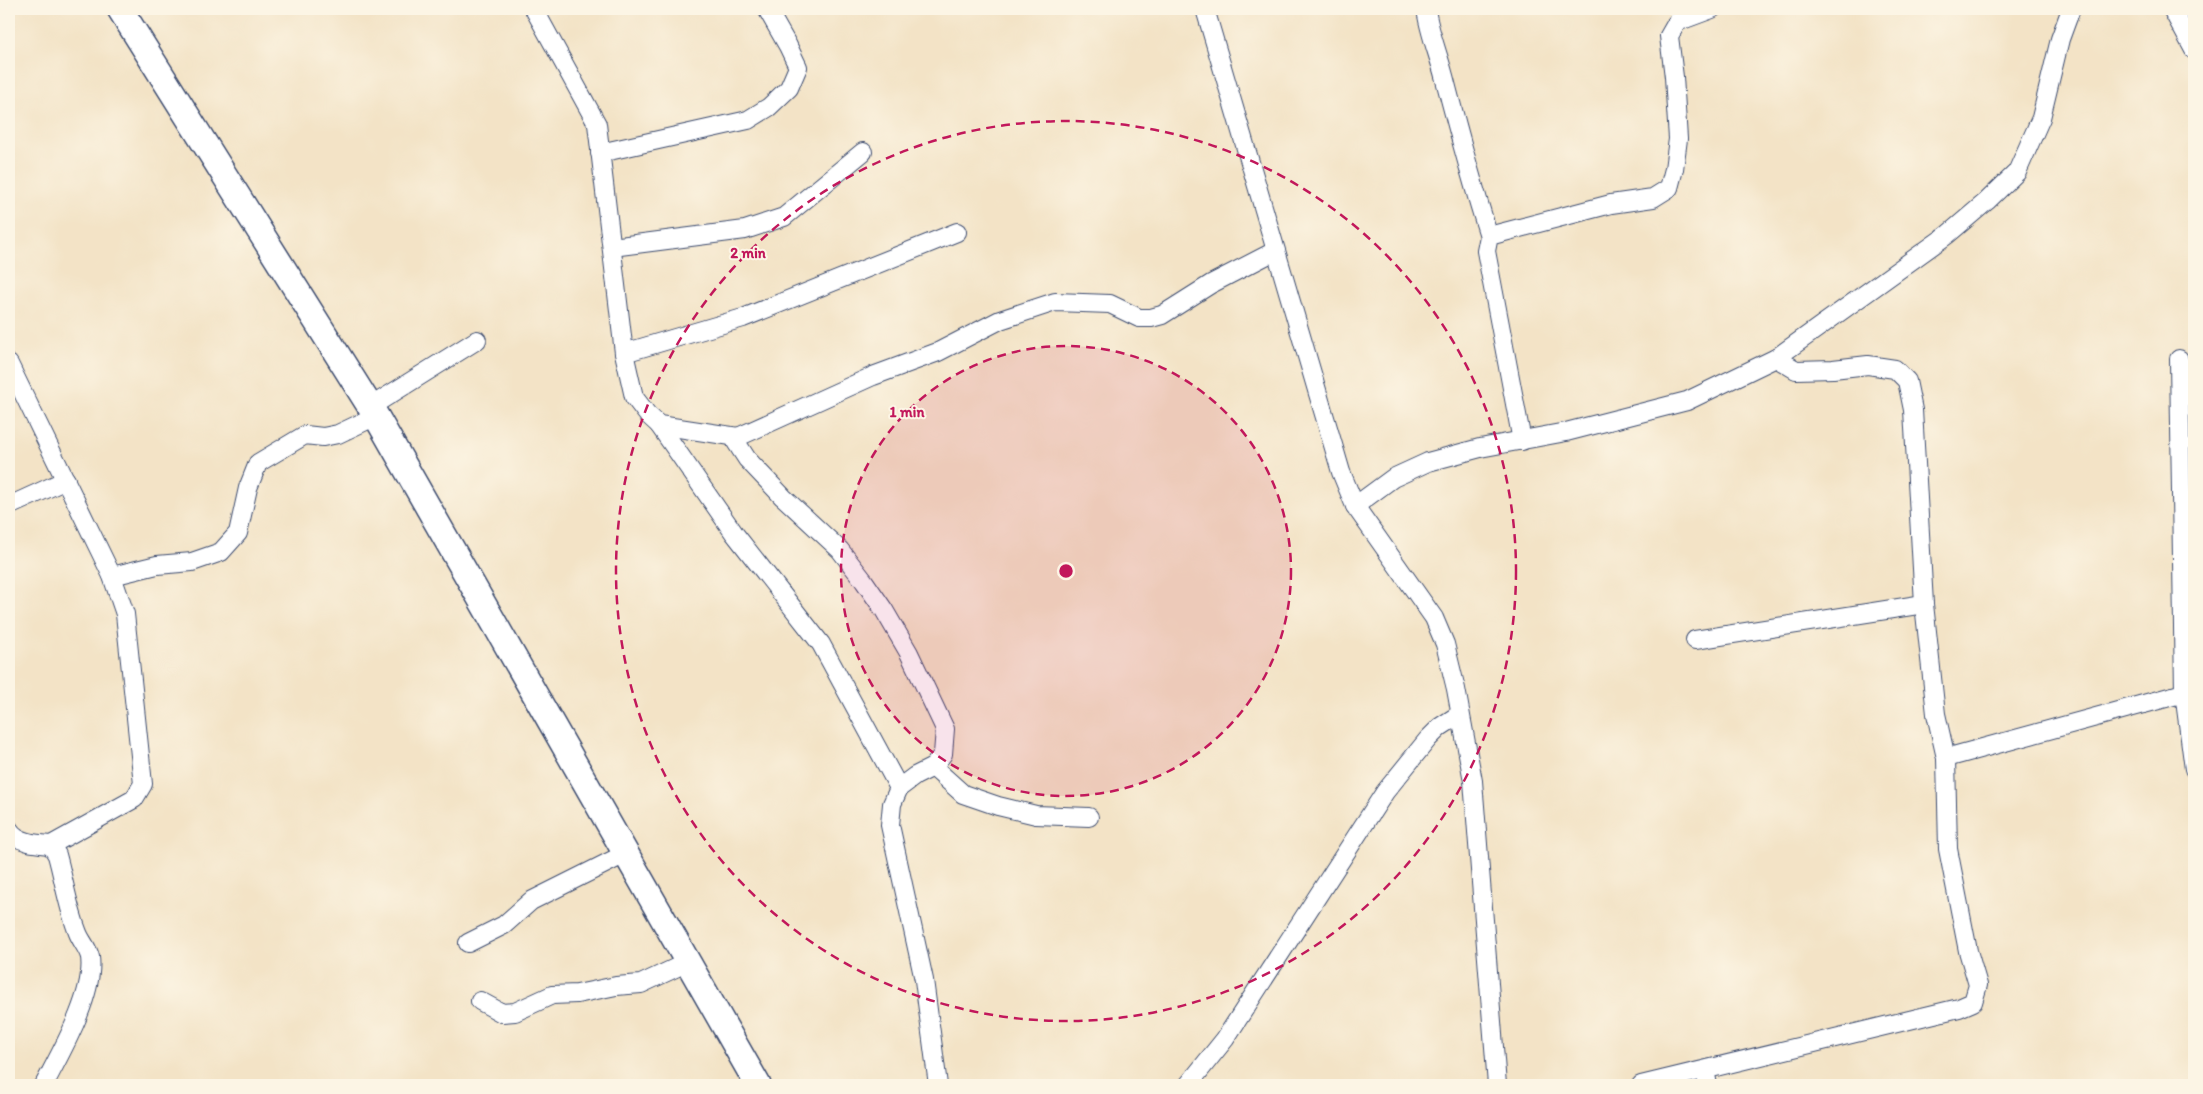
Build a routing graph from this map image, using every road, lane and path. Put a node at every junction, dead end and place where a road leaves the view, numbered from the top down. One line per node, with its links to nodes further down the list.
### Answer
1 (120, 9): 21 (main road)
2 (534, 9): 11 (street)
3 (767, 9): 11 (street)
4 (1205, 9): 15 (street)
5 (1426, 9): 13 (street)
6 (1712, 9): 13 (street)
7 (2070, 9): 18 (street)
8 (2172, 9): 9 (street)
9 (2194, 50)
10 (863, 152): 14 (street)
11 (600, 153): 14 (street)
12 (958, 232): 17 (street)
13 (1489, 236): 24 (street)
14 (612, 247): 17 (street)
15 (1275, 250): 23 (street); 27 (street)
16 (477, 340): 21 (street)
17 (624, 353): 22 (street)
18 (1776, 358): 24 (street); 29 (street)
19 (2179, 359): 30 (street)
20 (9, 364): 25 (street)
21 (373, 412): 28 (street); 41 (main road)
22 (659, 425): 23 (street); 37 (street)
23 (738, 437): 35 (street)
24 (1522, 441): 27 (street)
25 (66, 480): 26 (street); 28 (street)
26 (9, 506)
27 (1355, 506): 33 (street)
28 (112, 576): 40 (street)
29 (1924, 604): 31 (street); 34 (street)
30 (2189, 614): 32 (street)
31 (1695, 640)
32 (2184, 693): 34 (street); 36 (street)
33 (1460, 714): 49 (street); 50 (street)
34 (1946, 758): 45 (street)
35 (933, 767): 37 (street); 38 (street)
36 (2194, 769)
37 (899, 788): 48 (street)
38 (1089, 817)
39 (9, 829): 40 (street)
40 (51, 845): 46 (street)
41 (625, 854): 42 (street); 43 (main road)
42 (468, 943)
43 (688, 962): 44 (street); 47 (main road)
44 (480, 1001)
45 (1707, 1078): 51 (street)
46 (44, 1085)
47 (758, 1085)
48 (938, 1085)
49 (1188, 1085)
50 (1497, 1085)
51 (1641, 1085)

